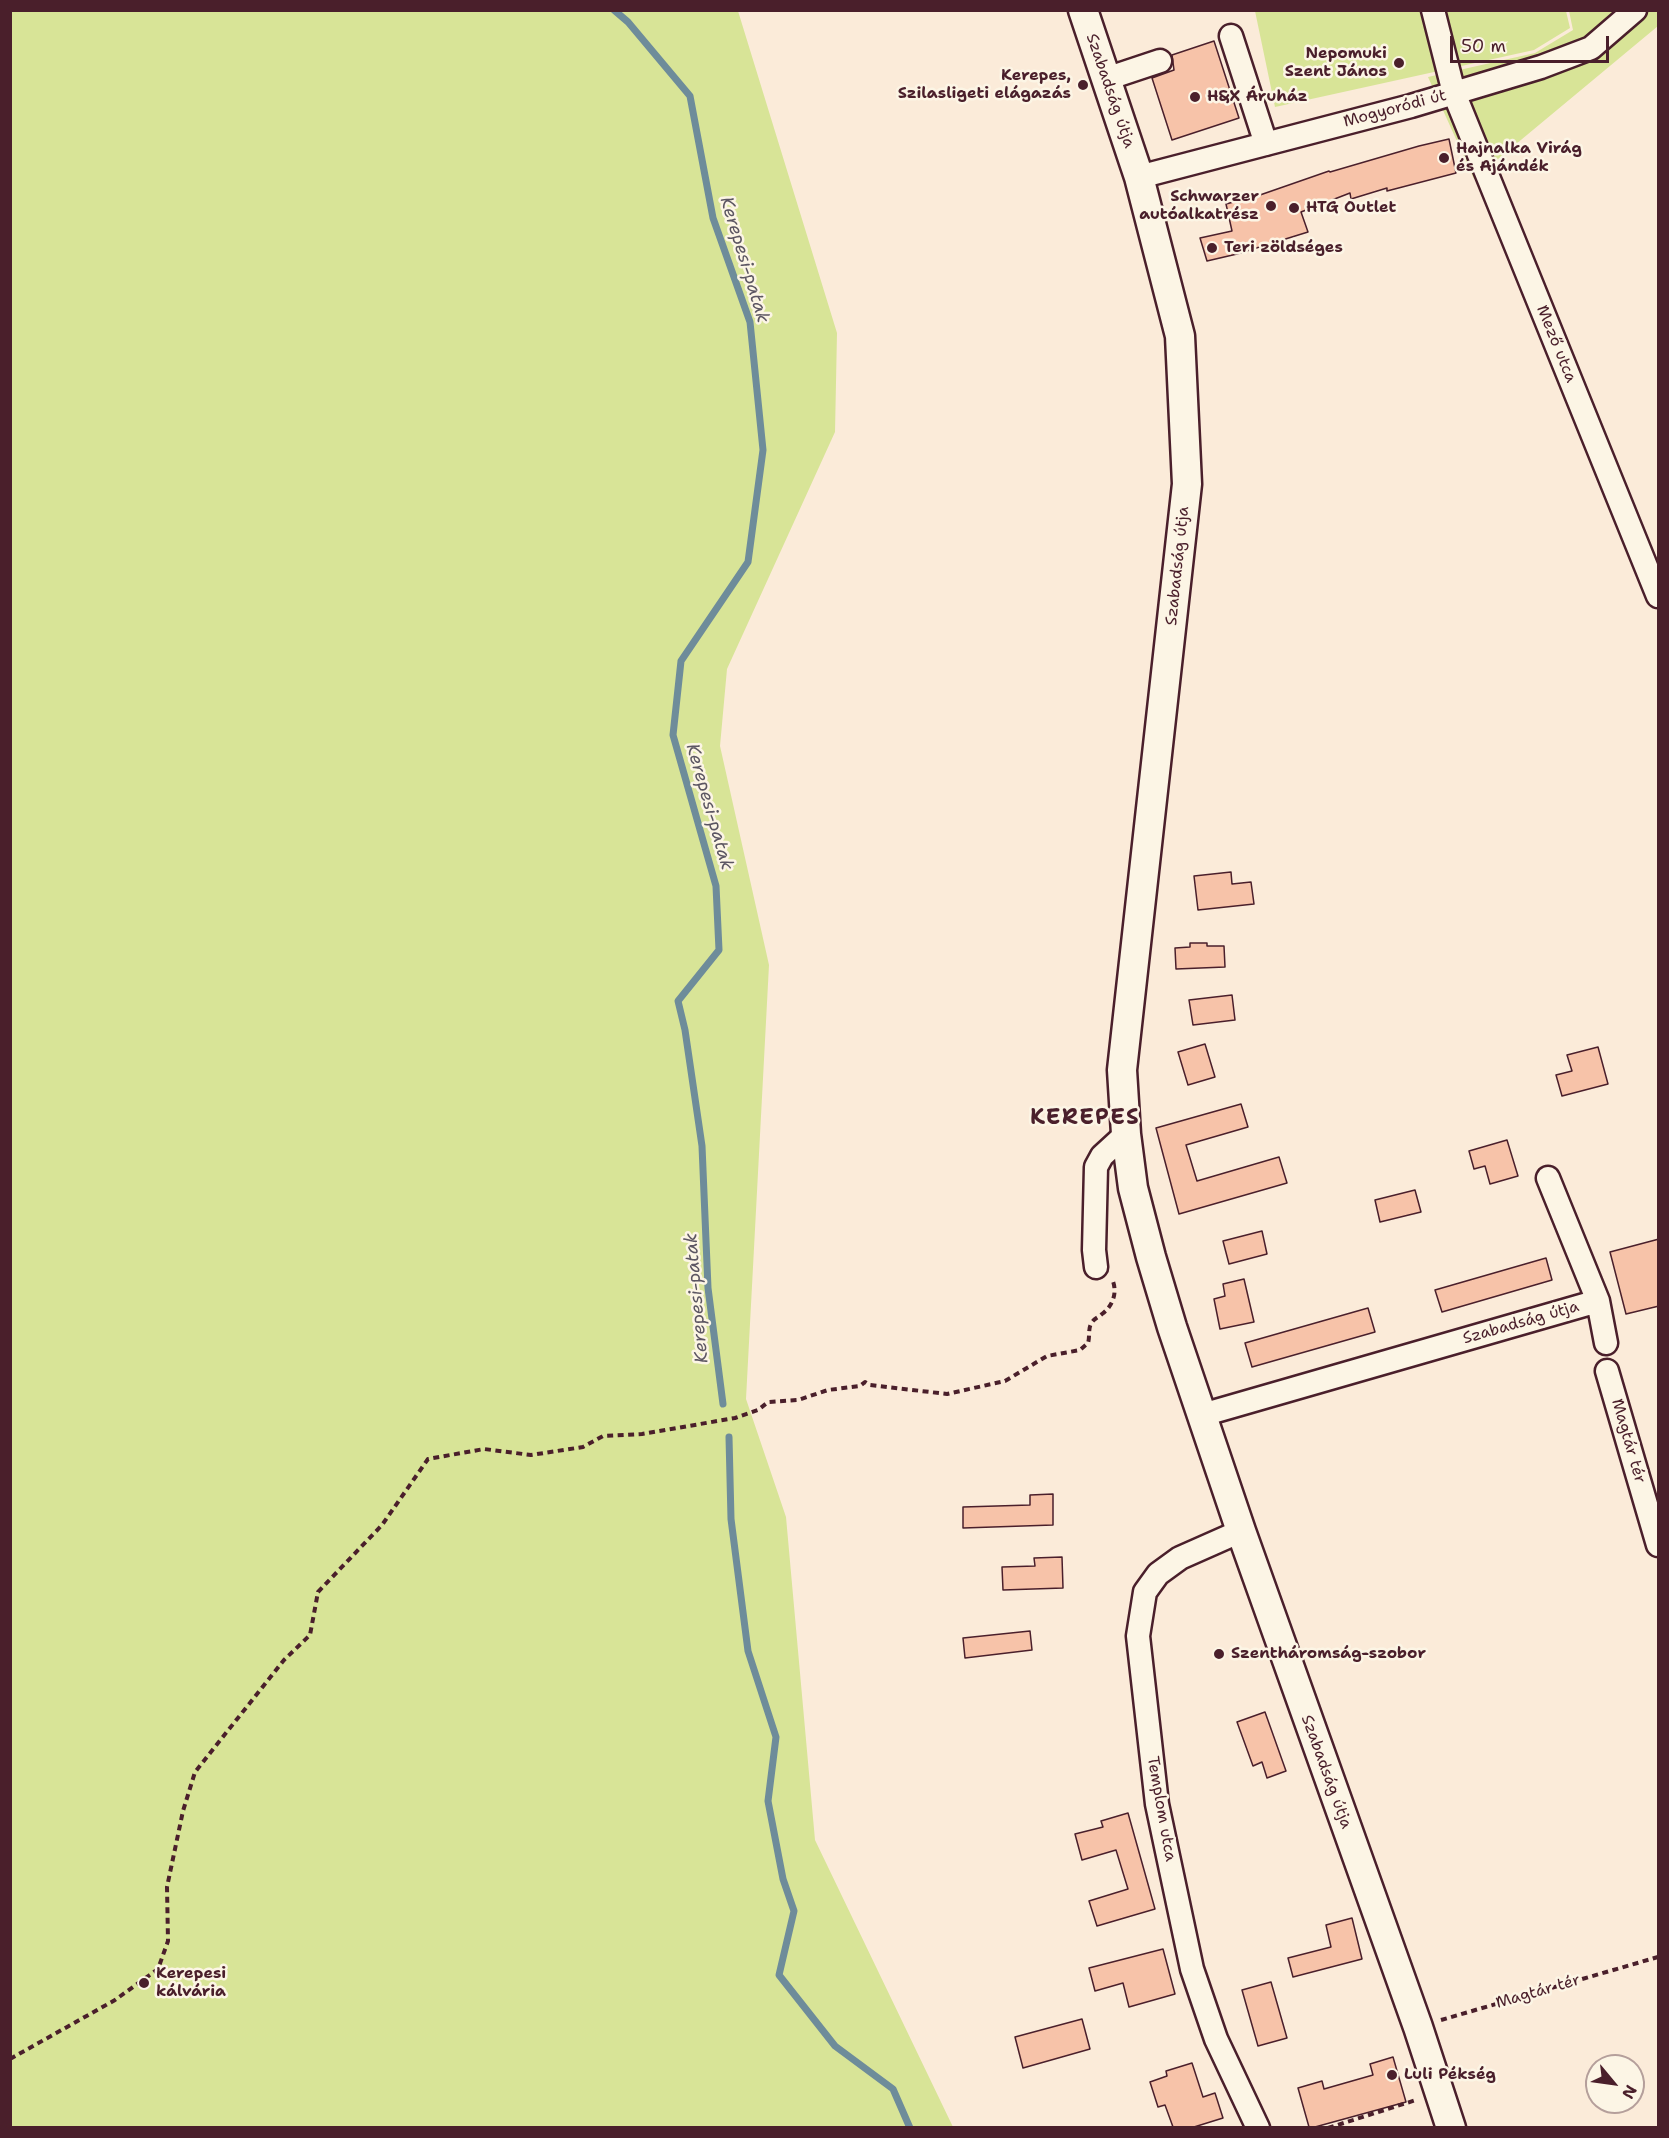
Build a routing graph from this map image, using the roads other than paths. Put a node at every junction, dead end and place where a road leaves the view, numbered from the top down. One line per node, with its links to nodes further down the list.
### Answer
1 (1083, 10): 6 (main road, Szabadság útja)
2 (1433, 10): 7 (street, Mező utca)
3 (1635, 10): 7 (street, Mogyoródi út)
4 (1231, 36): 8 (street)
5 (1160, 61): 6 (street)
6 (1106, 79): 9 (main road, Szabadság útja)
7 (1454, 93): 8 (street, Mogyoródi út); 10 (street, Mező utca)
8 (1266, 144): 9 (street, Mogyoródi út)
9 (1139, 177): 11 (main road, Szabadság útja)
10 (1659, 596)
11 (1126, 1134): 13 (street); 17 (main road, Szabadság útja)
12 (1548, 1178): 14 (street, Szabadság útja)
13 (1096, 1267)
14 (1598, 1300): 15 (street, Szabadság útja); 17 (street, Szabadság útja)
15 (1606, 1343)
16 (1607, 1371): 19 (street, Magtár tér)
17 (1202, 1415): 18 (main road, Szabadság útja)
18 (1241, 1531): 20 (street, Templom utca); 21 (main road, Szabadság útja)
19 (1659, 1545)
20 (1258, 2127)
21 (1451, 2127)

